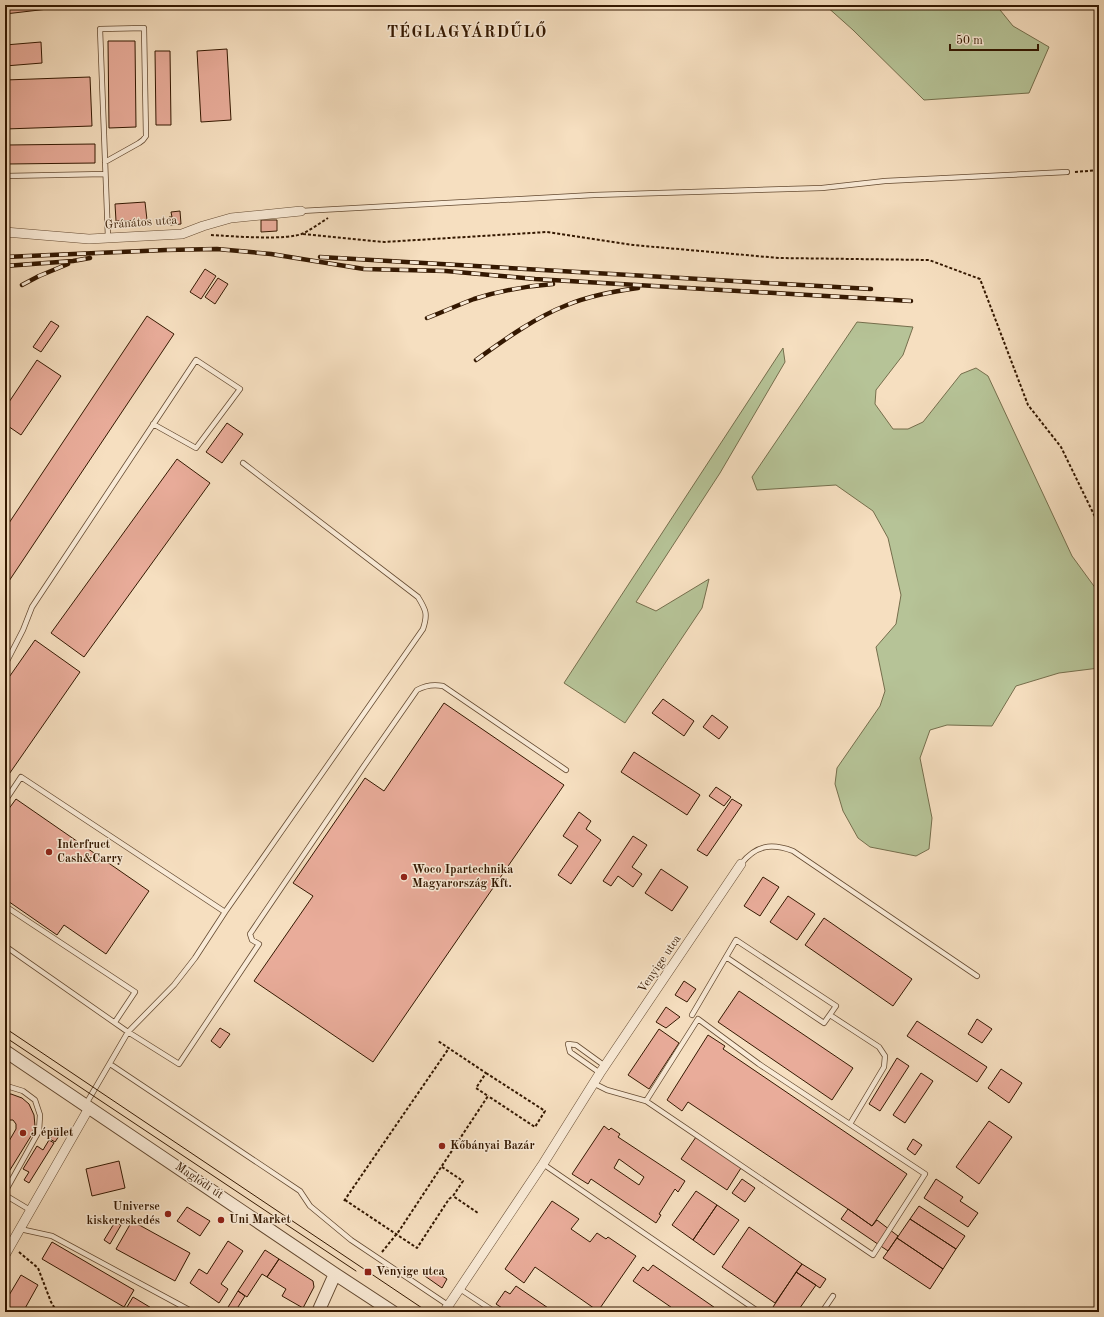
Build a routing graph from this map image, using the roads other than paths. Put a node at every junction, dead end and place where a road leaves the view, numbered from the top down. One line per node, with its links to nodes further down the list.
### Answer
1 (105, 162): 1 (lane); 3 (lane)
2 (1067, 172): 5 (lane)
3 (105, 174): 4 (lane); 7 (lane)
4 (5, 176)
5 (301, 211): 7 (street, Gránátos utca)
6 (5, 232): 7 (street, Gránátos utca)
7 (108, 238)
8 (153, 424): 8 (lane); 10 (lane)
9 (243, 463): 15 (lane)
10 (5, 665)
11 (566, 770): 22 (lane)
12 (5, 801): 15 (lane)
13 (741, 864): 18 (lane, Venyige utca); 25 (street, Venyige utca)
14 (5, 906): 21 (lane)
15 (226, 912): 22 (lane)
16 (5, 946): 21 (lane)
17 (726, 957): 19 (lane); 20 (lane); 20 (lane)
18 (977, 976)
19 (692, 1015)
20 (830, 1015): 30 (lane)
21 (115, 1022): 22 (lane)
22 (128, 1032): 24 (lane)
23 (5, 1051): 29 (street, Maglódi út)
24 (110, 1064): 29 (lane); 39 (lane)
25 (603, 1070): 25 (lane); 26 (street, Venyige utca)
26 (594, 1084): 28 (lane); 31 (street, Venyige utca)
27 (5, 1087): 32 (lane)
28 (646, 1101): 30 (lane); 30 (lane)
29 (87, 1107): 33 (street); 36 (street, Maglódi út)
30 (850, 1124)
31 (543, 1164): 37 (street, Venyige utca); 44 (lane)
32 (5, 1193): 33 (lane)
33 (30, 1210): 34 (street)
34 (20, 1228): 35 (street); 40 (lane)
35 (5, 1255)
36 (335, 1274): 41 (street); 42 (street, Maglódi út)
37 (460, 1289): 39 (street, Venyige utca); 43 (lane)
38 (833, 1296): 45 (lane)
39 (446, 1309)
40 (193, 1312)
41 (318, 1312)
42 (393, 1312)
43 (495, 1312)
44 (759, 1312)
45 (822, 1312)

